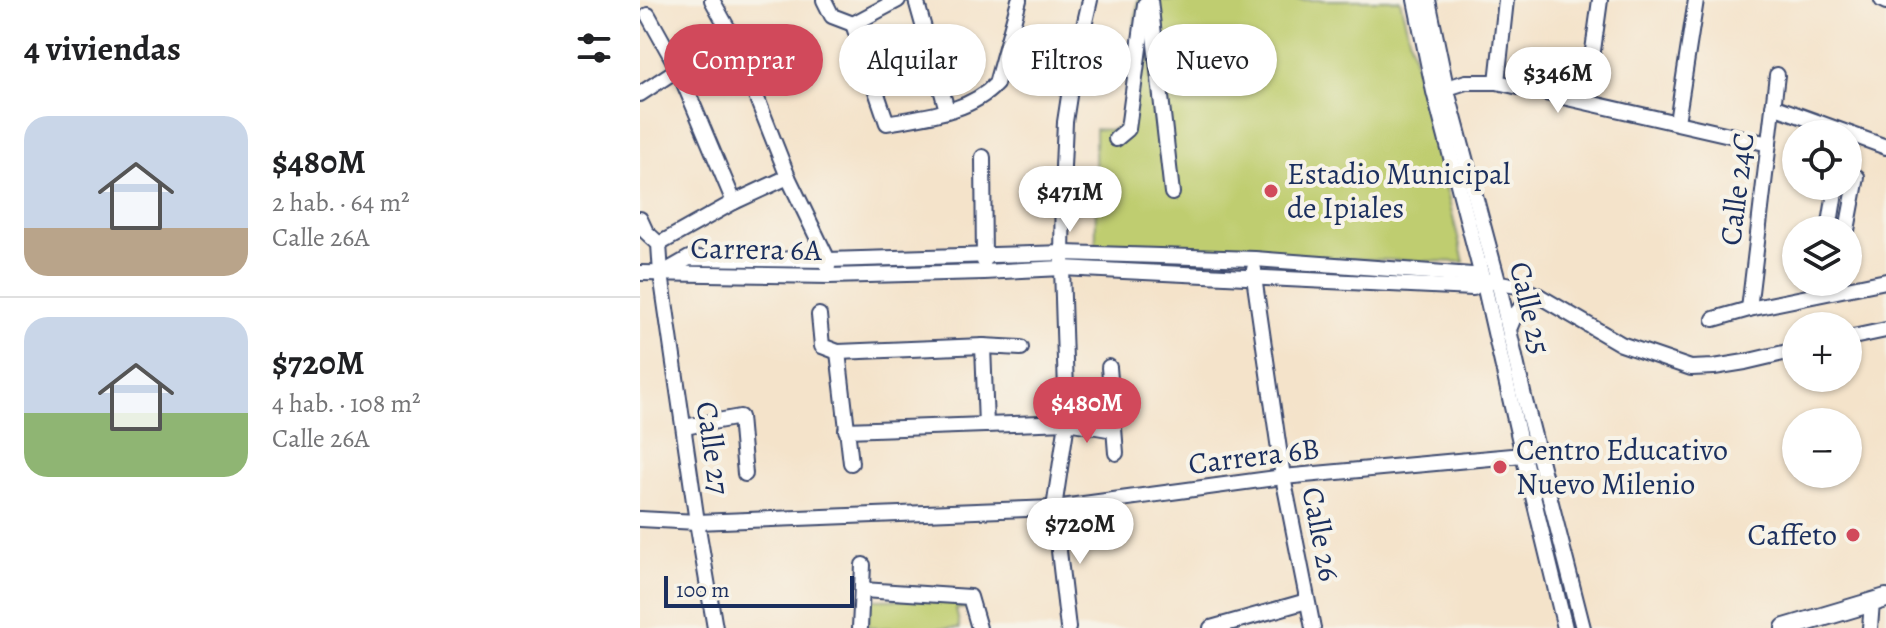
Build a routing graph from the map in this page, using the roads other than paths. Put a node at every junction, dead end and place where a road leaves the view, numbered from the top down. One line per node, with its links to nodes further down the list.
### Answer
1 (712, 0): 14 (street)
2 (824, 0): 15 (street)
3 (898, 0): 15 (street)
4 (916, 0): 27 (street)
5 (1019, 0): 27 (street)
6 (1090, 0): 38 (street)
7 (1148, 0): 29 (street); 34 (street)
8 (1415, 0): 20 (street, Calle 25)
9 (1428, 0): 20 (street, Calle 25)
10 (1506, 0): 19 (street)
11 (1600, 0): 25 (street)
12 (1696, 0): 28 (street)
13 (648, 15): 16 (street)
14 (725, 24)
15 (853, 24)
16 (664, 44)
17 (1777, 75): 26 (street, Calle 24C)
18 (664, 78): 21 (street)
19 (1497, 82): 20 (street); 25 (street)
20 (1440, 90): 48 (street, Calle 25)
21 (640, 94)
22 (689, 96): 35 (street)
23 (756, 96): 33 (street)
24 (878, 96): 27 (street)
25 (1586, 101): 28 (street)
26 (1773, 106): 30 (street, Calle 24C); 31 (street)
27 (947, 110)
28 (1677, 122): 30 (street)
29 (1116, 139)
30 (1769, 144): 53 (street, Calle 24C)
31 (1886, 147)
32 (983, 157): 39 (street)
33 (788, 177): 35 (street); 41 (street)
34 (1172, 193)
35 (734, 202): 37 (street)
36 (640, 219): 37 (street)
37 (659, 244): 45 (street, Calle 27)
38 (1064, 253): 39 (street, Carrera 6A); 40 (street, Carrera 6A); 42 (street)
39 (985, 255): 41 (street, Carrera 6A); 43 (street)
40 (1255, 259): 47 (street, Calle 26); 48 (street, Carrera 6A)
41 (828, 260): 45 (street, Carrera 6A); 46 (street)
42 (1062, 268): 43 (street, Carrera 6A); 47 (street, Carrera 6A); 64 (street)
43 (984, 272): 46 (street, Carrera 6A)
44 (640, 273): 45 (street)
45 (661, 274): 46 (street, Carrera 6A); 66 (street, Calle 27)
46 (829, 276)
47 (1254, 277): 48 (street, Carrera 6A); 73 (street, Calle 26)
48 (1491, 280): 51 (street, Carrera 6A); 56 (street, Calle 25); 70 (street, Calle 25)
49 (1886, 281): 50 (street)
50 (1862, 283)
51 (1539, 296): 56 (street); 62 (street, Carrera 6A)
52 (1792, 296): 53 (street)
53 (1749, 309): 55 (street)
54 (819, 315): 61 (street)
55 (1714, 319)
56 (1510, 327): 70 (street, Calle 25)
57 (1886, 330): 58 (street)
58 (1862, 335)
59 (983, 346): 60 (street); 61 (street); 65 (street)
60 (1021, 348)
61 (838, 352): 67 (street)
62 (1782, 353)
63 (1109, 367): 68 (street)
64 (1067, 422): 65 (street); 68 (street); 74 (street)
65 (986, 425): 67 (street)
66 (684, 427): 72 (street); 76 (street, Calle 27)
67 (846, 430): 71 (street)
68 (1114, 430): 69 (street)
69 (1116, 453)
70 (1530, 454): 73 (street, Carrera 6B); 87 (street, Calle 25); 88 (street, Calle 25)
71 (851, 463)
72 (745, 474)
73 (1283, 477): 74 (street, Carrera 6B); 80 (street, Calle 26)
74 (1054, 508): 76 (street, Carrera 6B); 84 (street)
75 (640, 519): 76 (street, Carrera 6B)
76 (697, 522): 81 (street, Calle 27)
77 (863, 565): 78 (street)
78 (863, 590): 82 (street); 83 (street)
79 (1879, 600): 89 (main road); 90 (street)
80 (1307, 601): 85 (street); 86 (street, Calle 26)
81 (715, 628)
82 (860, 628)
83 (979, 628)
84 (1068, 628)
85 (1211, 628)
86 (1313, 628)
87 (1565, 628)
88 (1583, 628)
89 (1785, 628)
90 (1870, 628)

